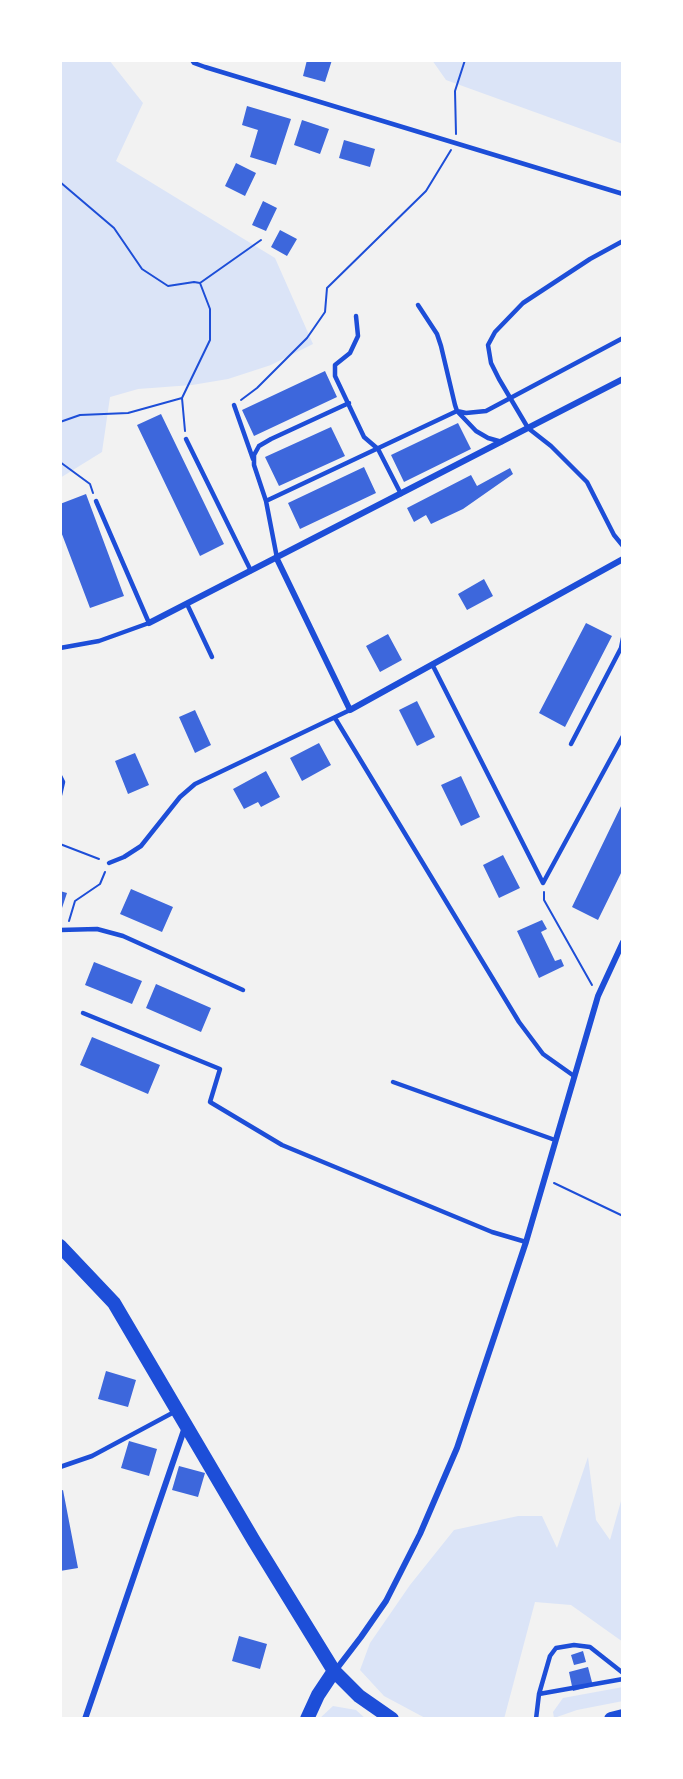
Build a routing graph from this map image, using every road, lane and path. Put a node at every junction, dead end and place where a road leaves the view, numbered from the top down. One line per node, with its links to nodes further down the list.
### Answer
1 (192, 60): 3 (lane)
2 (465, 60): 3 (path)
3 (456, 143): 5 (lane); 16 (path)
4 (60, 182): 8 (path)
5 (623, 194)
6 (261, 240): 8 (path)
7 (623, 241): 13 (lane)
8 (201, 283): 14 (path)
9 (418, 305): 17 (lane)
10 (356, 316): 15 (lane)
11 (623, 338): 13 (lane)
12 (623, 379): 19 (street)
13 (510, 397): 17 (lane); 19 (lane)
14 (182, 398): 18 (path); 20 (path)
15 (349, 403): 22 (lane); 24 (lane)
16 (234, 405): 24 (lane)
17 (457, 411): 21 (lane); 22 (lane)
18 (60, 422)
19 (528, 428): 21 (street); 28 (lane)
20 (186, 439): 31 (lane)
21 (502, 442): 25 (street)
22 (378, 448): 25 (lane); 27 (lane)
23 (60, 462): 26 (path)
24 (254, 462): 27 (lane)
25 (401, 494): 29 (street)
26 (96, 501): 33 (lane)
27 (266, 501): 29 (lane)
28 (623, 546)
29 (277, 559): 31 (street); 38 (street)
30 (623, 559): 37 (street)
31 (251, 571): 32 (street)
32 (187, 604): 33 (street); 36 (lane)
33 (149, 623): 35 (lane)
34 (623, 638): 41 (lane)
35 (60, 648)
36 (212, 657)
37 (432, 664): 38 (street); 46 (lane)
38 (350, 710): 39 (lane)
39 (335, 717): 45 (lane); 53 (lane)
40 (623, 736): 46 (lane)
41 (571, 744)
42 (60, 776): 43 (lane)
43 (60, 795)
44 (60, 844): 45 (path)
45 (109, 863): 47 (path)
46 (543, 883): 51 (path)
47 (67, 929): 48 (lane); 50 (lane)
48 (60, 930)
49 (623, 942): 51 (street)
50 (243, 990)
51 (598, 996): 53 (street)
52 (83, 1013): 58 (lane)
53 (574, 1076): 55 (street)
54 (393, 1082): 55 (lane)
55 (555, 1140): 56 (street)
56 (544, 1178): 57 (path); 58 (street)
57 (623, 1216)
58 (526, 1242): 63 (street)
59 (60, 1246): 60 (main road)
60 (178, 1410): 61 (main road); 62 (lane)
61 (186, 1424): 63 (main road); 68 (street)
62 (60, 1467)
63 (334, 1671): 69 (main road); 70 (main road)
64 (623, 1673): 66 (lane)
65 (623, 1679): 66 (lane)
66 (539, 1694): 71 (lane)
67 (623, 1716): 72 (main road)
68 (85, 1719)
69 (308, 1719)
70 (392, 1719)
71 (536, 1719)
72 (611, 1719)

